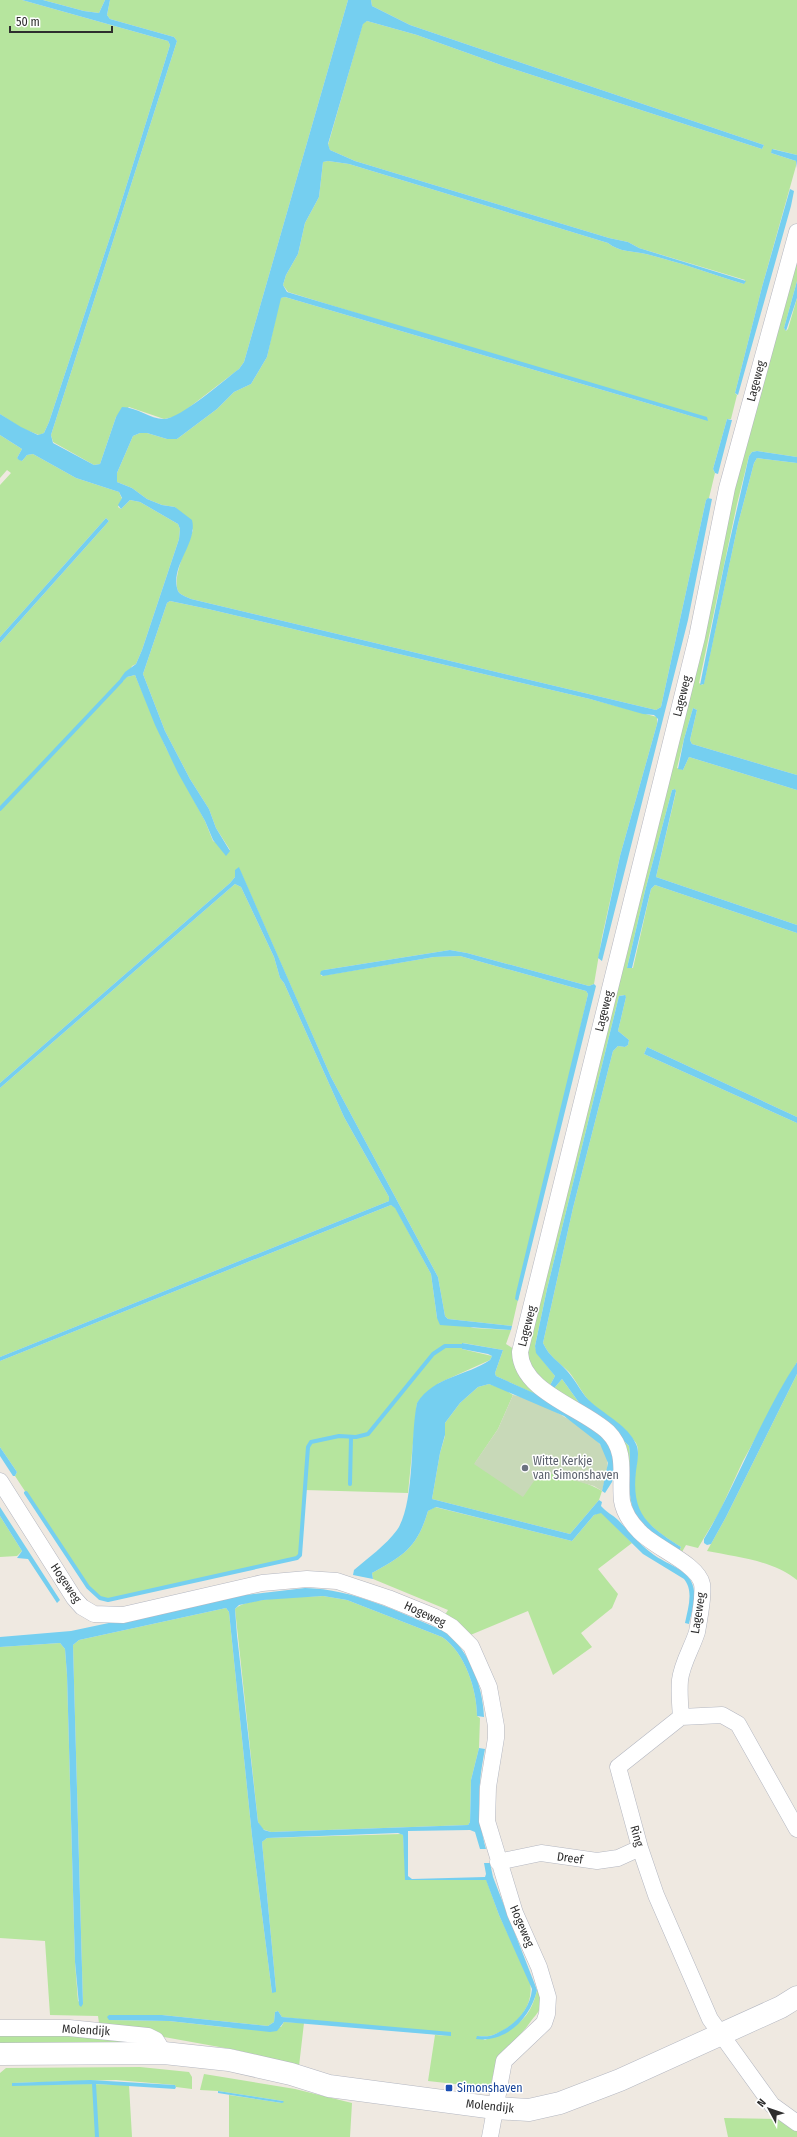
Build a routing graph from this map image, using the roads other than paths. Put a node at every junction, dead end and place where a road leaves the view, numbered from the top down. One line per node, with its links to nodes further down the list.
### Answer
1 (797, 232): 3 (street, Lageweg)
2 (0, 1481): 6 (street, Hogeweg)
3 (681, 1717): 4 (street); 5 (street, Ring)
4 (797, 1829)
5 (640, 1848): 6 (street, Dreef); 9 (street, Ring)
6 (498, 1862): 12 (street, Hogeweg)
7 (797, 1997): 9 (main road, Molendijk)
8 (0, 2028): 10 (street, Molendijk)
9 (721, 2033): 12 (main road, Molendijk); 14 (street, Ring)
10 (164, 2053): 11 (main road, Molendijk); 12 (main road, Molendijk)
11 (0, 2054)
12 (495, 2108): 16 (street, Hogeweg)
13 (797, 2109): 14 (street)
14 (780, 2112): 15 (street, Ring)
15 (797, 2123)
16 (490, 2137)

